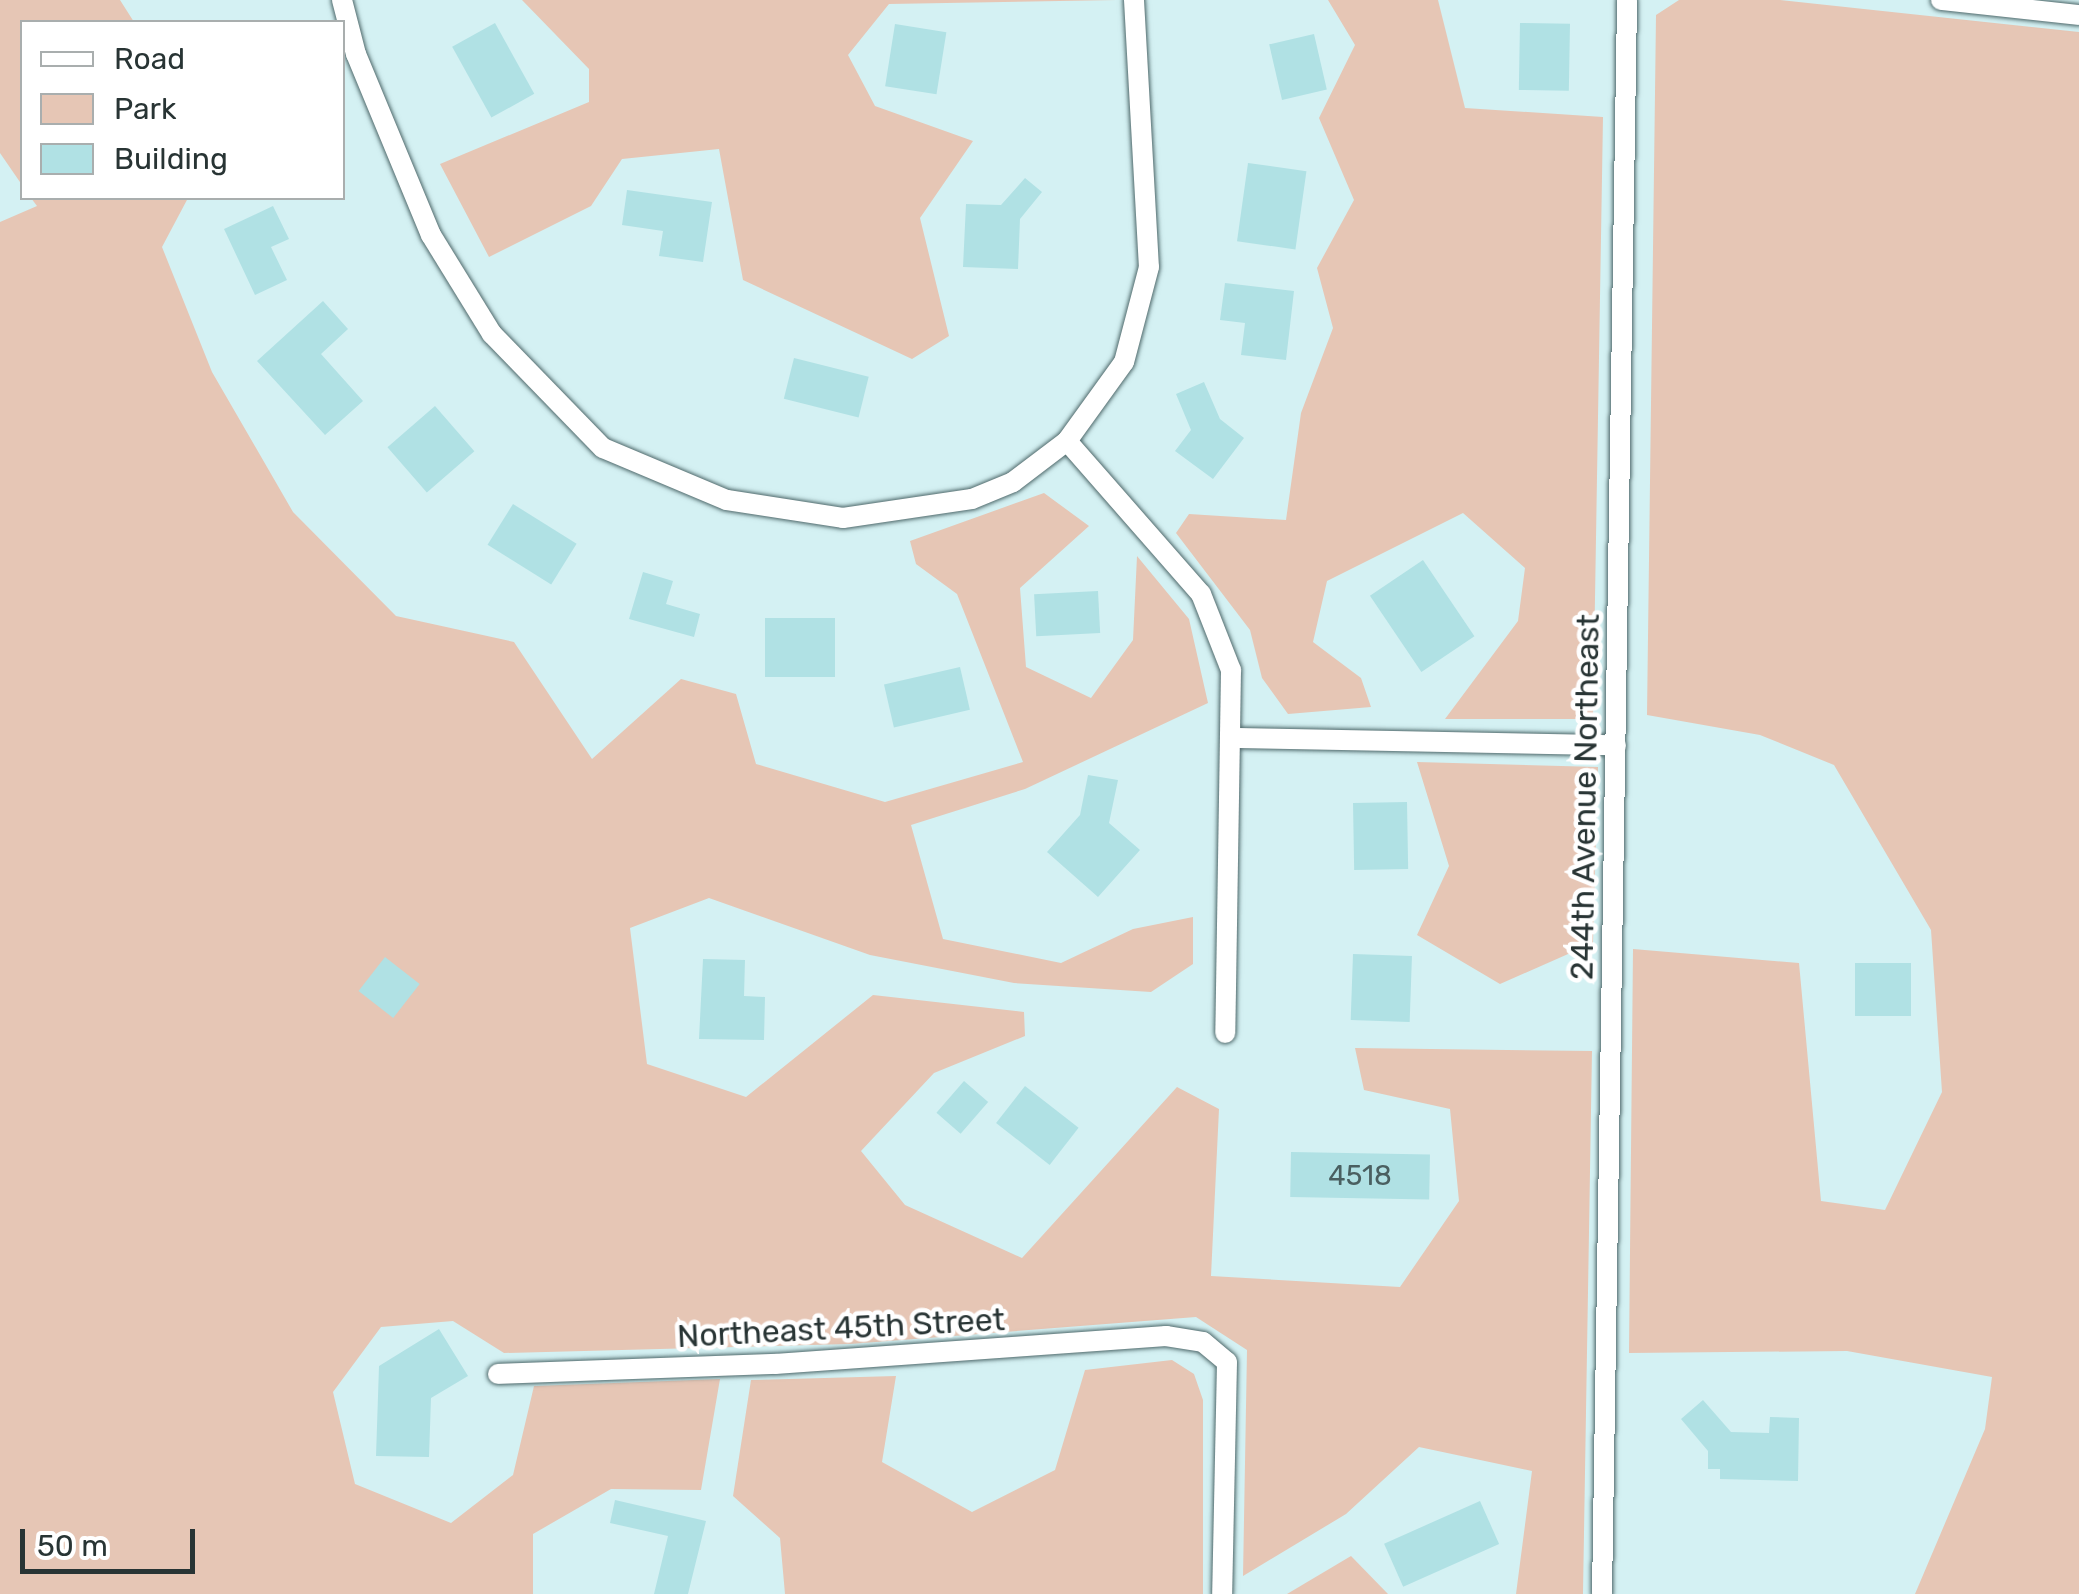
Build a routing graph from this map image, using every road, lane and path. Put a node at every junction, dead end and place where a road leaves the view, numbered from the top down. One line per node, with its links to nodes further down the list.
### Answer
1 (342, 0): 6 (street)
2 (1134, 0): 6 (street)
3 (1627, 0): 8 (street, 244th Avenue Northeast)
4 (1941, 0): 5 (street)
5 (2079, 15)
6 (1068, 441): 7 (street)
7 (1235, 738): 8 (street); 9 (street)
8 (1616, 744): 12 (street, 244th Avenue Northeast)
9 (1224, 1033)
10 (498, 1374): 11 (street, Northeast 45th Street)
11 (1222, 1594)
12 (1602, 1594)

